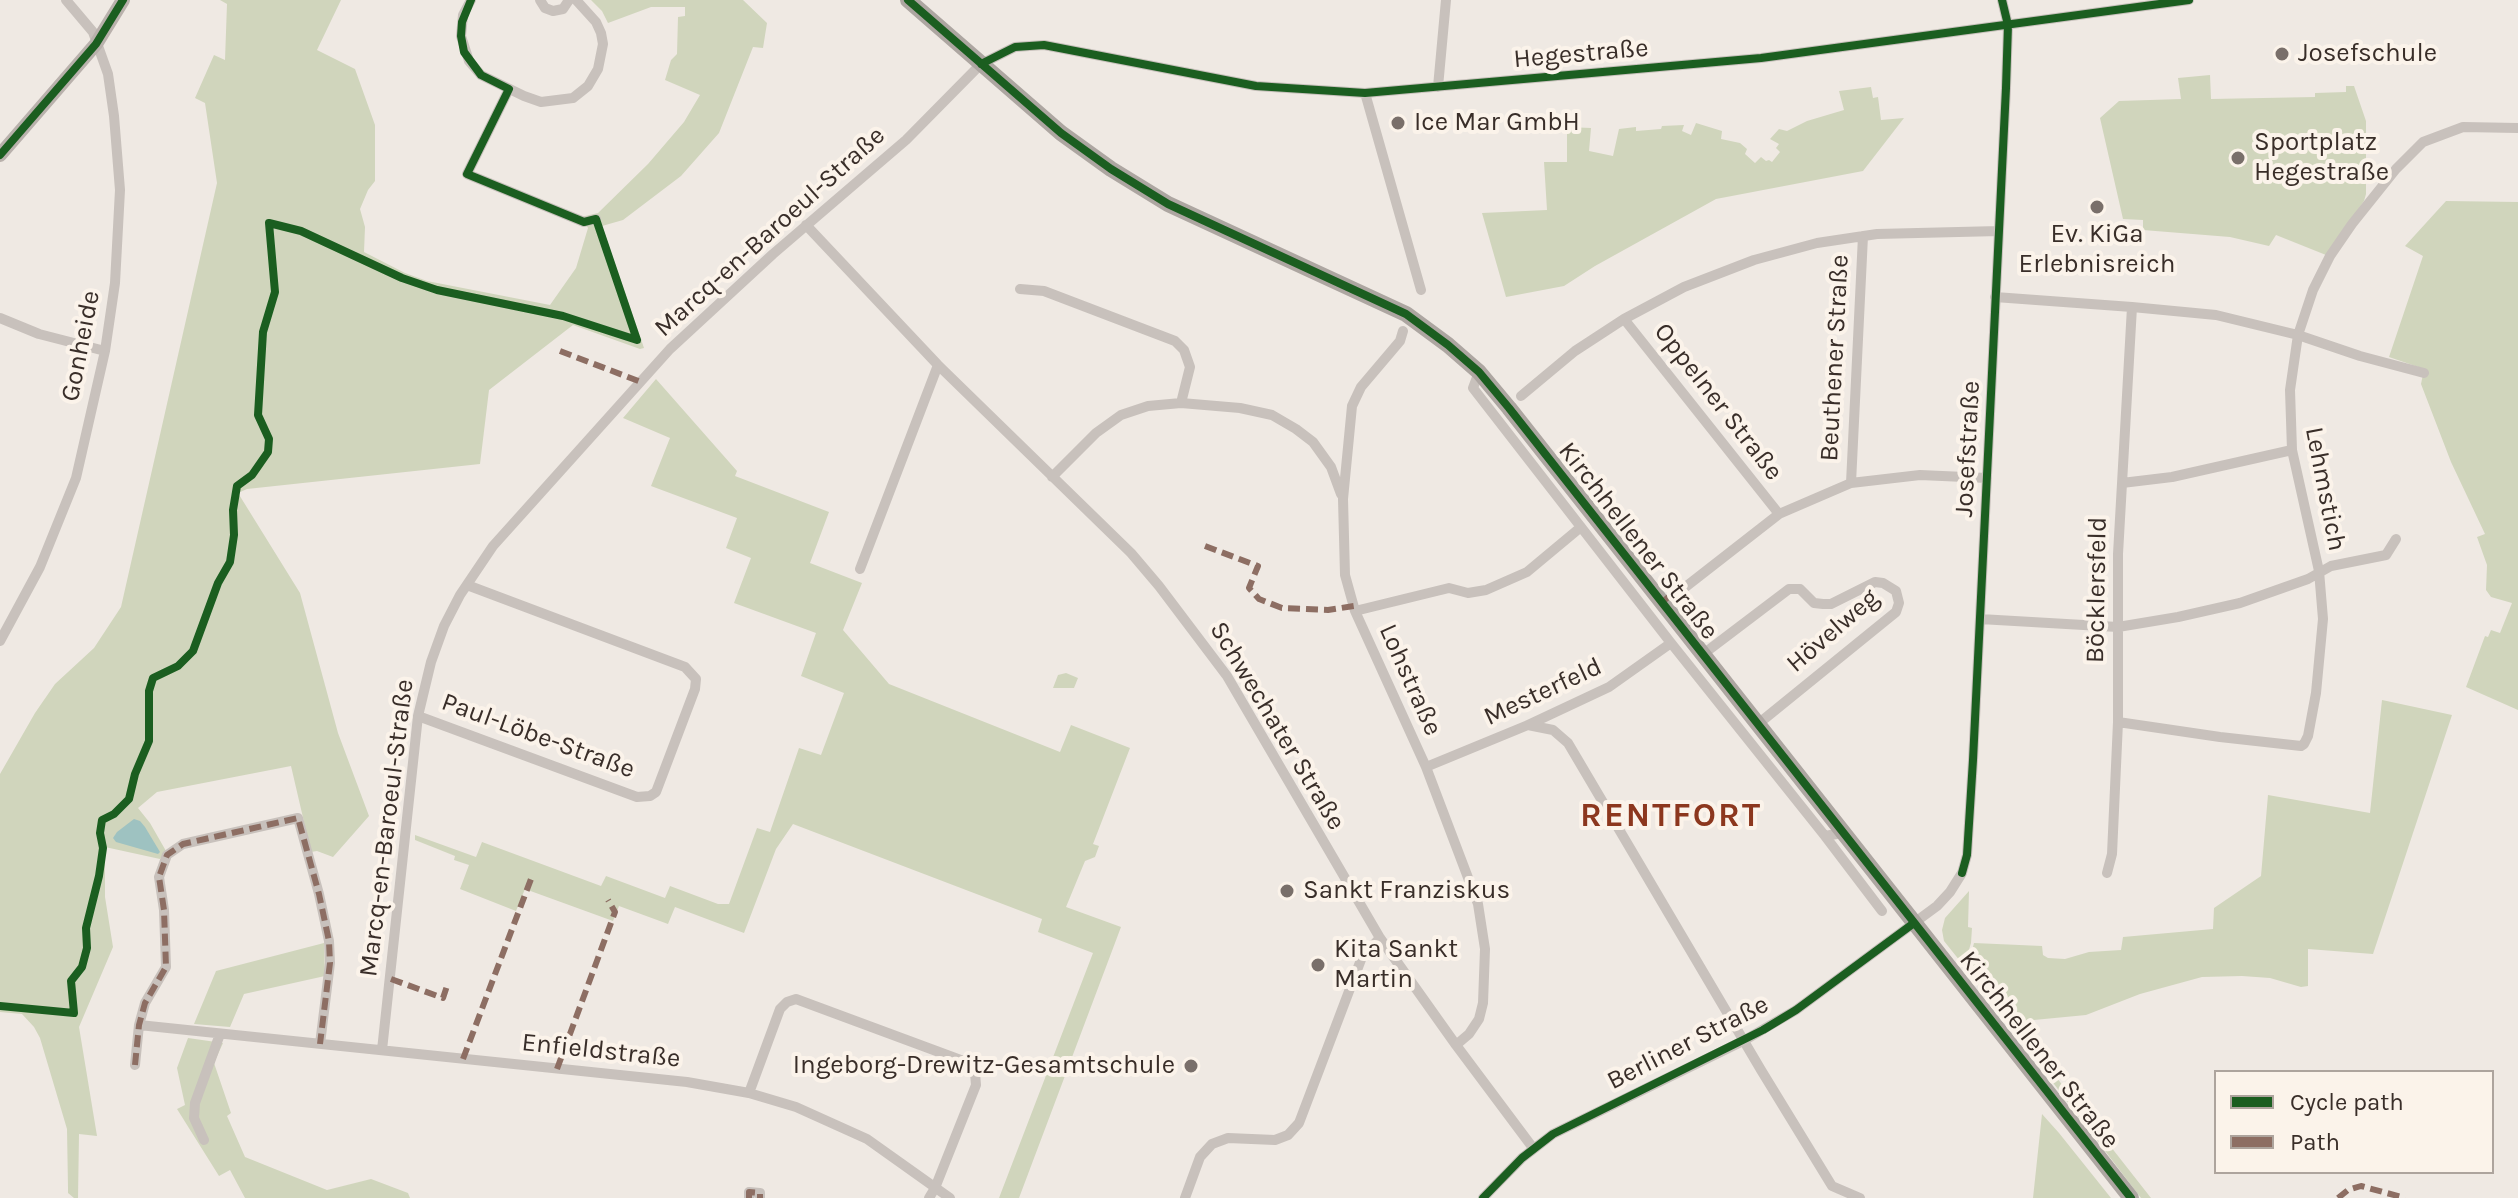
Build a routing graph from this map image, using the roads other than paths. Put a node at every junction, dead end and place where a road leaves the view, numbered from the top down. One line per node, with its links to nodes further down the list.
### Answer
1 (66, 0): 12 (street, Gonheide)
2 (123, 0): 12 (main road)
3 (471, 0): 15 (street)
4 (540, 0): 5 (street)
5 (569, 0)
6 (576, 0): 15 (street)
7 (908, 0): 13 (main road, Kirchhellener Straße)
8 (1446, 0): 14 (street)
9 (2002, 0): 11 (street, Josefstraße)
10 (2189, 0): 11 (street, Hegestraße)
11 (2008, 25): 14 (street, Hegestraße); 21 (street, Josefstraße)
12 (96, 44): 18 (main road); 31 (street, Gonheide)
13 (981, 64): 16 (street, Hegestraße); 20 (street, Marcq-en-Baroeul-Straße); 33 (main road, Kirchhellener Straße)
14 (1438, 87): 16 (street, Hegestraße)
15 (509, 89): 19 (street)
16 (1365, 93): 24 (street)
17 (2518, 128): 30 (street, Lehmstich)
18 (0, 155)
19 (596, 219)
20 (806, 225): 32 (street, Schwechater Straße); 48 (street, Marcq-en-Baroeul-Straße)
21 (1999, 231): 22 (street); 25 (street, Josefstraße)
22 (1863, 236): 28 (street); 40 (street, Beuthener Straße)
23 (1020, 289): 36 (street)
24 (1421, 290)
25 (1995, 297): 26 (street); 39 (street, Josefstraße)
26 (2132, 307): 30 (street); 41 (street, Böcklersfeld)
27 (0, 318): 31 (street)
28 (1624, 319): 35 (street); 43 (street, Oppelner Straße)
29 (1403, 331): 42 (street, Lohstraße)
30 (2298, 335): 34 (street); 37 (street, Lehmstich)
31 (105, 351): 53 (street, Gonheide)
32 (938, 365): 38 (street, Schwechater Straße); 46 (street)
33 (1479, 372): 44 (street, Kirchhellener Straße); 55 (main road, Kirchhellener Straße)
34 (2424, 373)
35 (1521, 396)
36 (1181, 403): 38 (street); 42 (street)
37 (2292, 450): 41 (street); 47 (street, Lehmstich)
38 (1052, 477): 66 (street, Schwechater Straße)
39 (1987, 478): 40 (street); 51 (street, Josefstraße)
40 (1851, 483): 43 (street)
41 (2122, 483): 52 (street, Böcklersfeld)
42 (1343, 499): 50 (street, Lohstraße)
43 (1779, 514): 49 (street)
44 (1581, 527): 50 (street); 54 (street, Kirchhellener Straße)
45 (2396, 539): 47 (street)
46 (860, 569)
47 (2319, 571): 52 (street); 57 (street, Lehmstich)
48 (467, 585): 56 (street, Marcq-en-Baroeul-Straße); 56 (street, Paul-Löbe-Straße)
49 (1679, 592)
50 (1355, 611): 60 (street, Lohstraße)
51 (1980, 619): 52 (street); 65 (street, Josefstraße)
52 (2118, 627): 57 (street, Böcklersfeld)
53 (0, 641)
54 (1671, 643): 59 (street, Mesterfeld); 62 (street, Kirchhellener Straße)
55 (1702, 655): 58 (main road, Kirchhellener Straße); 58 (street, Hövelweg)
56 (418, 716): 72 (street, Marcq-en-Baroeul-Straße)
57 (2118, 722): 63 (street, Böcklersfeld)
58 (1758, 724): 61 (main road, Kirchhellener Straße)
59 (1528, 725): 60 (street, Mesterfeld); 69 (street)
60 (1426, 767): 71 (street, Lohstraße)
61 (1842, 833): 62 (street); 65 (main road, Kirchhellener Straße)
62 (1825, 836): 64 (street, Kirchhellener Straße)
63 (2107, 873)
64 (1882, 911)
65 (1914, 923): 69 (street, Berliner Straße); 85 (main road, Kirchhellener Straße)
66 (1380, 938): 71 (street, Schwechater Straße); 82 (street)
67 (139, 1025): 68 (street, Enfieldstraße); 70 (street); 73 (street)
68 (220, 1034): 70 (street, Enfieldstraße); 75 (street)
69 (1745, 1040): 76 (street, Berliner Straße); 84 (street)
70 (320, 1044): 72 (street, Enfieldstraße)
71 (1456, 1045): 76 (street, Schwechater Straße)
72 (382, 1050): 74 (street, Enfieldstraße)
73 (135, 1065)
74 (749, 1093): 77 (street, Enfieldstraße); 77 (street)
75 (204, 1140)
76 (1533, 1148): 83 (street, Berliner Straße)
77 (935, 1188): 80 (street); 81 (street, Enfieldstraße)
78 (749, 1198): 79 (street)
79 (760, 1198)
80 (929, 1198)
81 (950, 1198)
82 (1185, 1198)
83 (1483, 1198)
84 (1860, 1198)
85 (2131, 1198)

